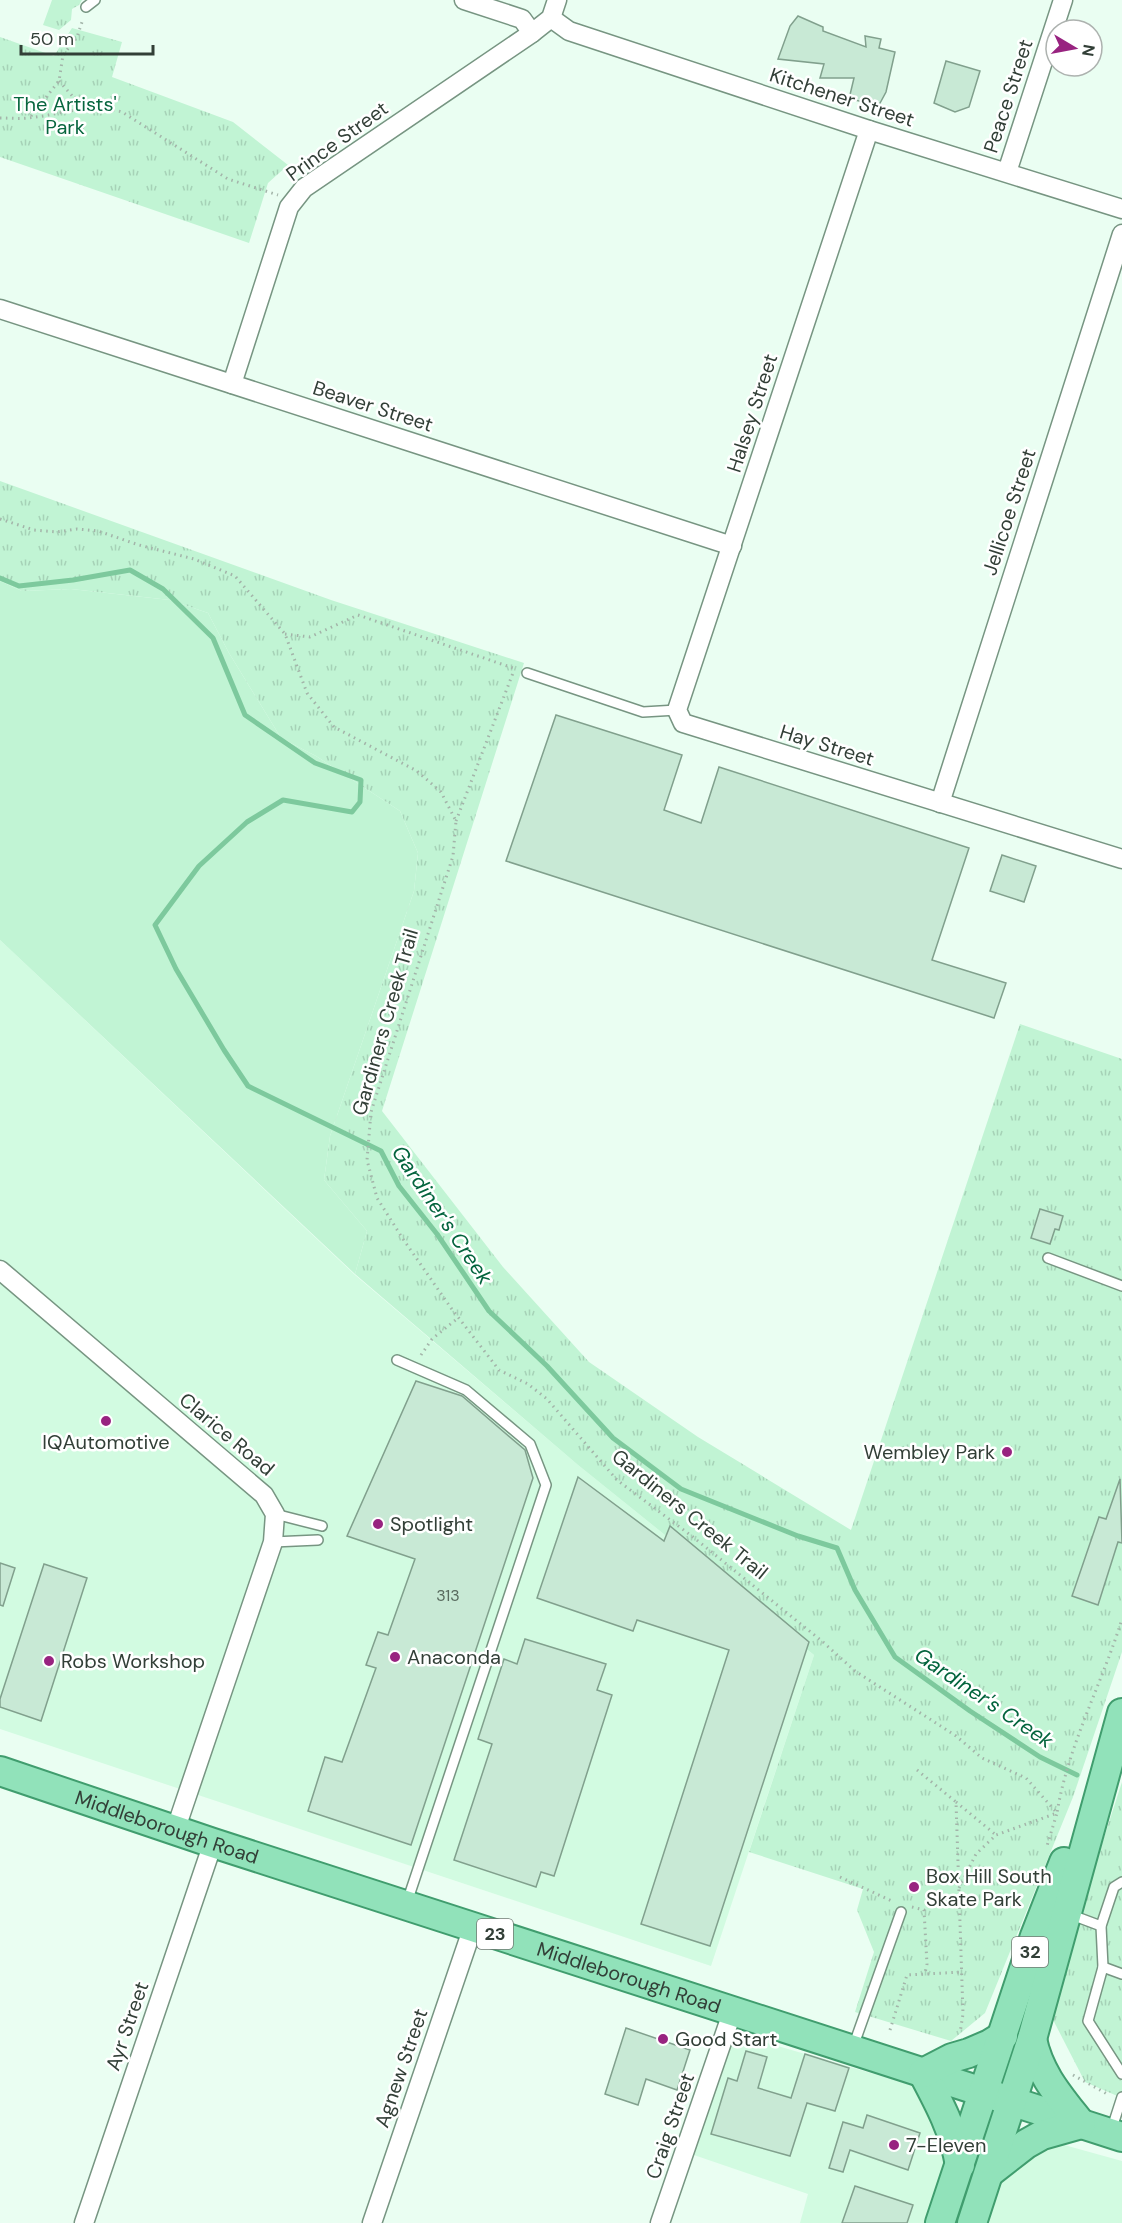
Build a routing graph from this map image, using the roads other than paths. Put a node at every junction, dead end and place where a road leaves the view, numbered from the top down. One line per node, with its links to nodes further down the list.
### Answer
1 (94, 0): 5 (lane)
2 (464, 0): 7 (street)
3 (557, 0): 6 (street)
4 (1063, 0): 9 (street, Peace Street)
5 (86, 7)
6 (551, 18): 7 (street, Prince Street); 8 (street, Kitchener Street)
7 (532, 33): 13 (street, Prince Street)
8 (869, 130): 9 (street, Kitchener Street); 14 (street, Halsey Street)
9 (1007, 172): 10 (street, Kitchener Street)
10 (1122, 209)
11 (1122, 234): 17 (street, Jellicoe Street)
12 (0, 309): 13 (street, Beaver Street)
13 (232, 384): 14 (street, Beaver Street)
14 (732, 546): 16 (street, Halsey Street)
15 (527, 673): 16 (lane)
16 (677, 710): 17 (street, Hay Street)
17 (940, 803): 18 (street, Hay Street)
18 (1122, 859)
19 (1048, 1258): 21 (lane)
20 (0, 1270): 23 (street, Clarice Road)
21 (1122, 1286)
22 (397, 1360): 32 (lane)
23 (275, 1514): 24 (lane); 26 (street)
24 (322, 1526)
25 (318, 1540): 26 (lane)
26 (273, 1542): 29 (street)
27 (1118, 1725): 34 (main road, 32); 40 (main road, 32)
28 (0, 1771): 29 (main road, Middleborough Road / 23)
29 (175, 1831): 30 (main road, Middleborough Road / 23)
30 (213, 1843): 32 (main road, Middleborough Road / 23); 52 (street, Ayr Street)
31 (1122, 1882): 35 (lane)
32 (406, 1905): 36 (main road, Middleborough Road / 23)
33 (901, 1912): 42 (lane)
34 (1067, 1913): 35 (lane); 41 (main road, 32)
35 (1101, 1926): 37 (lane)
36 (473, 1927): 39 (main road, Middleborough Road / 23); 53 (street, Agnew Street)
37 (1102, 1967): 38 (lane); 44 (lane)
38 (1122, 1974)
39 (733, 2010): 42 (main road, Middleborough Road / 23); 54 (street, Craig Street)
40 (1003, 2036): 43 (main road); 45 (main road, 32)
41 (1032, 2039): 47 (main road, 32); 48 (main road)
42 (852, 2050): 43 (main road, Middleborough Road / 23)
43 (923, 2073): 45 (main road, Middleborough Road / 23); 50 (main road)
44 (1122, 2074)
45 (984, 2093): 47 (main road, Middleborough Road / 23); 50 (main road, 32)
46 (1121, 2099): 49 (lane)
47 (1012, 2102): 48 (main road, Middleborough Road / 23); 51 (main road, 32)
48 (1081, 2124): 49 (main road, Middleborough Road / 23); 51 (main road)
49 (1116, 2136)
50 (960, 2164): 55 (main road, 32)
51 (990, 2172): 56 (main road, 32)
52 (84, 2223)
53 (372, 2223)
54 (660, 2223)
55 (940, 2223)
56 (972, 2223)

